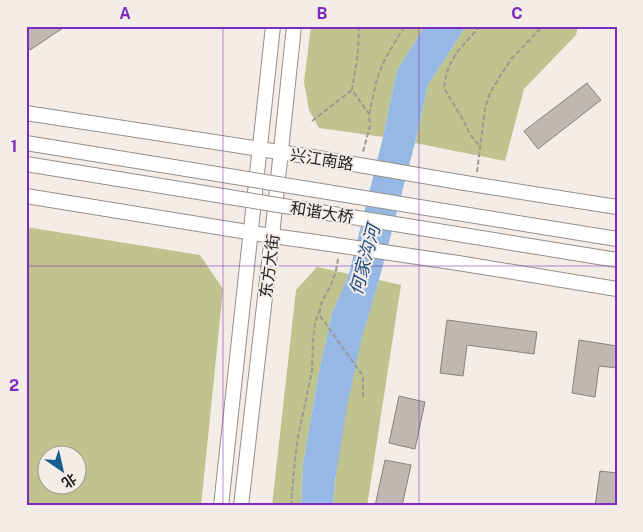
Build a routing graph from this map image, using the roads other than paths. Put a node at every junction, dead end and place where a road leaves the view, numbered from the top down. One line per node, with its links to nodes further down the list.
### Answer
1 (273, 26): 5 (main road, 东方大街)
2 (294, 26): 6 (main road, 东方大街)
3 (26, 112): 5 (main road, 兴江南路)
4 (26, 143): 12 (main road, 和谐大桥, bridge)
5 (258, 149): 6 (main road, 兴江南路); 10 (main road, 东方大街)
6 (282, 152): 9 (main road, 兴江南路, bridge); 11 (main road, 东方大街)
7 (26, 164): 13 (main road, 和谐大桥, bridge)
8 (26, 196): 10 (main road)
9 (617, 207)
10 (251, 232): 11 (main road); 15 (main road, 东方大街)
11 (272, 236): 14 (main road, bridge); 16 (main road, 东方大街)
12 (617, 239)
13 (617, 260)
14 (617, 289)
15 (221, 506)
16 (241, 506)

